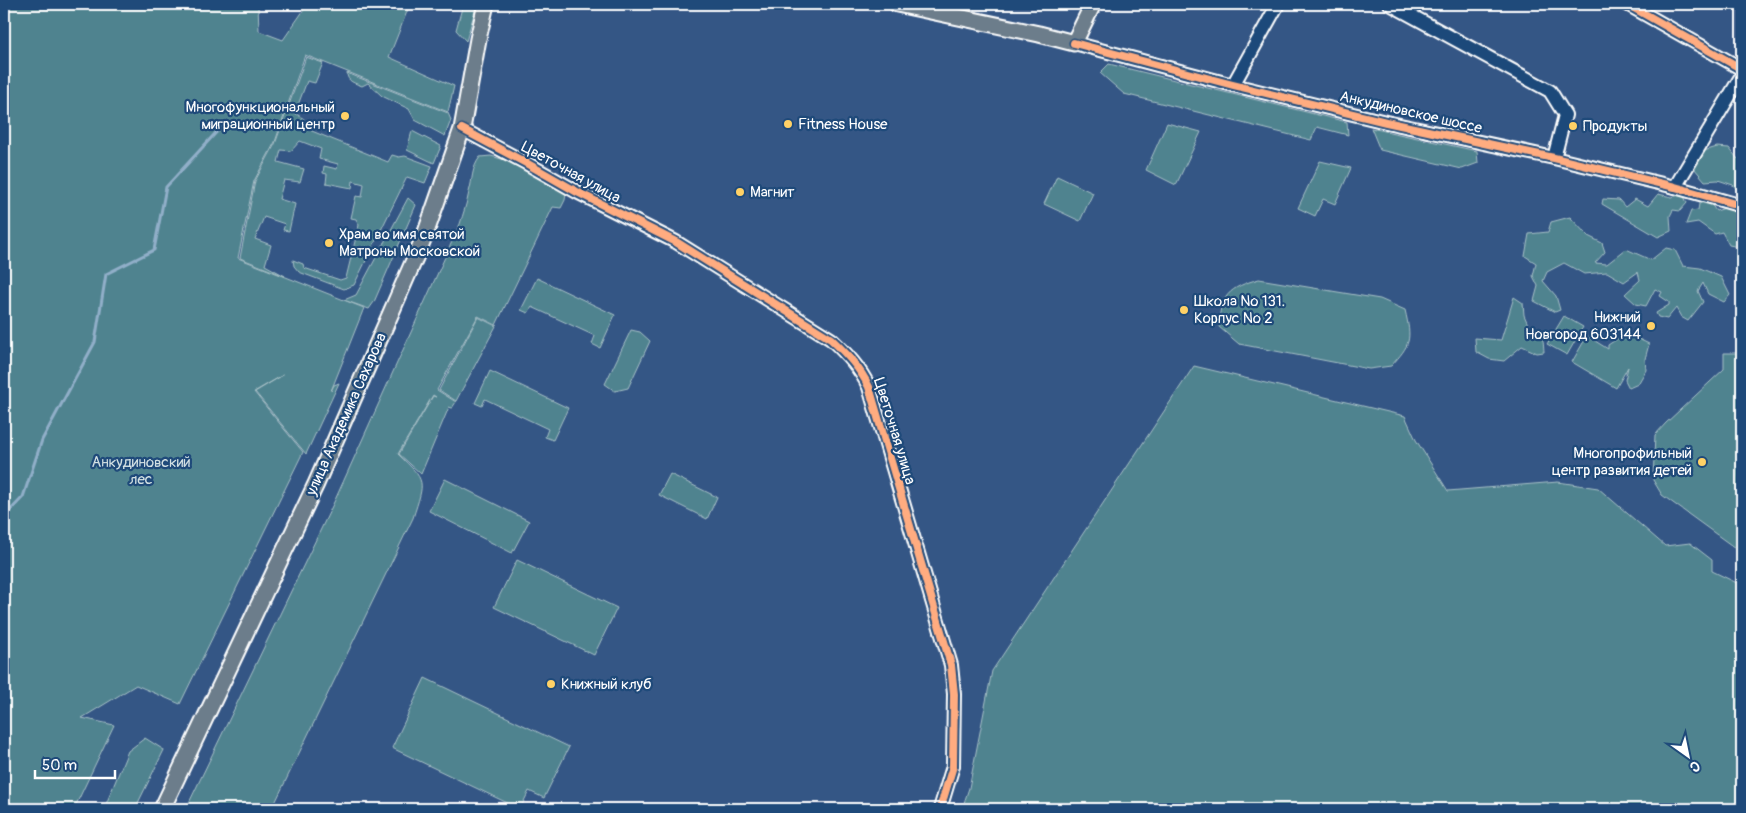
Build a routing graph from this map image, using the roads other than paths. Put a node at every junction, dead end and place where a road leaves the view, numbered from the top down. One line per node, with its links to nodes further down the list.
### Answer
1 (486, 4): 12 (main road, улица Академика Сахарова)
2 (897, 4): 7 (main road, Анкудиновское шоссе)
3 (1093, 4): 8 (main road)
4 (1278, 4): 11 (street)
5 (1390, 4): 13 (street)
6 (1627, 4): 9 (street)
7 (925, 7): 8 (main road, Анкудиновское шоссе)
8 (1074, 43): 11 (street, Анкудиновское шоссе)
9 (1742, 69)
10 (1742, 75): 14 (street)
11 (1233, 85): 13 (street, Анкудиновское шоссе)
12 (462, 129): 16 (main road, улица Академика Сахарова); 17 (street, Цветочная улица)
13 (1554, 158): 14 (street, Анкудиновское шоссе)
14 (1675, 187): 15 (street, Анкудиновское шоссе)
15 (1742, 206)
16 (162, 809)
17 (940, 809)

